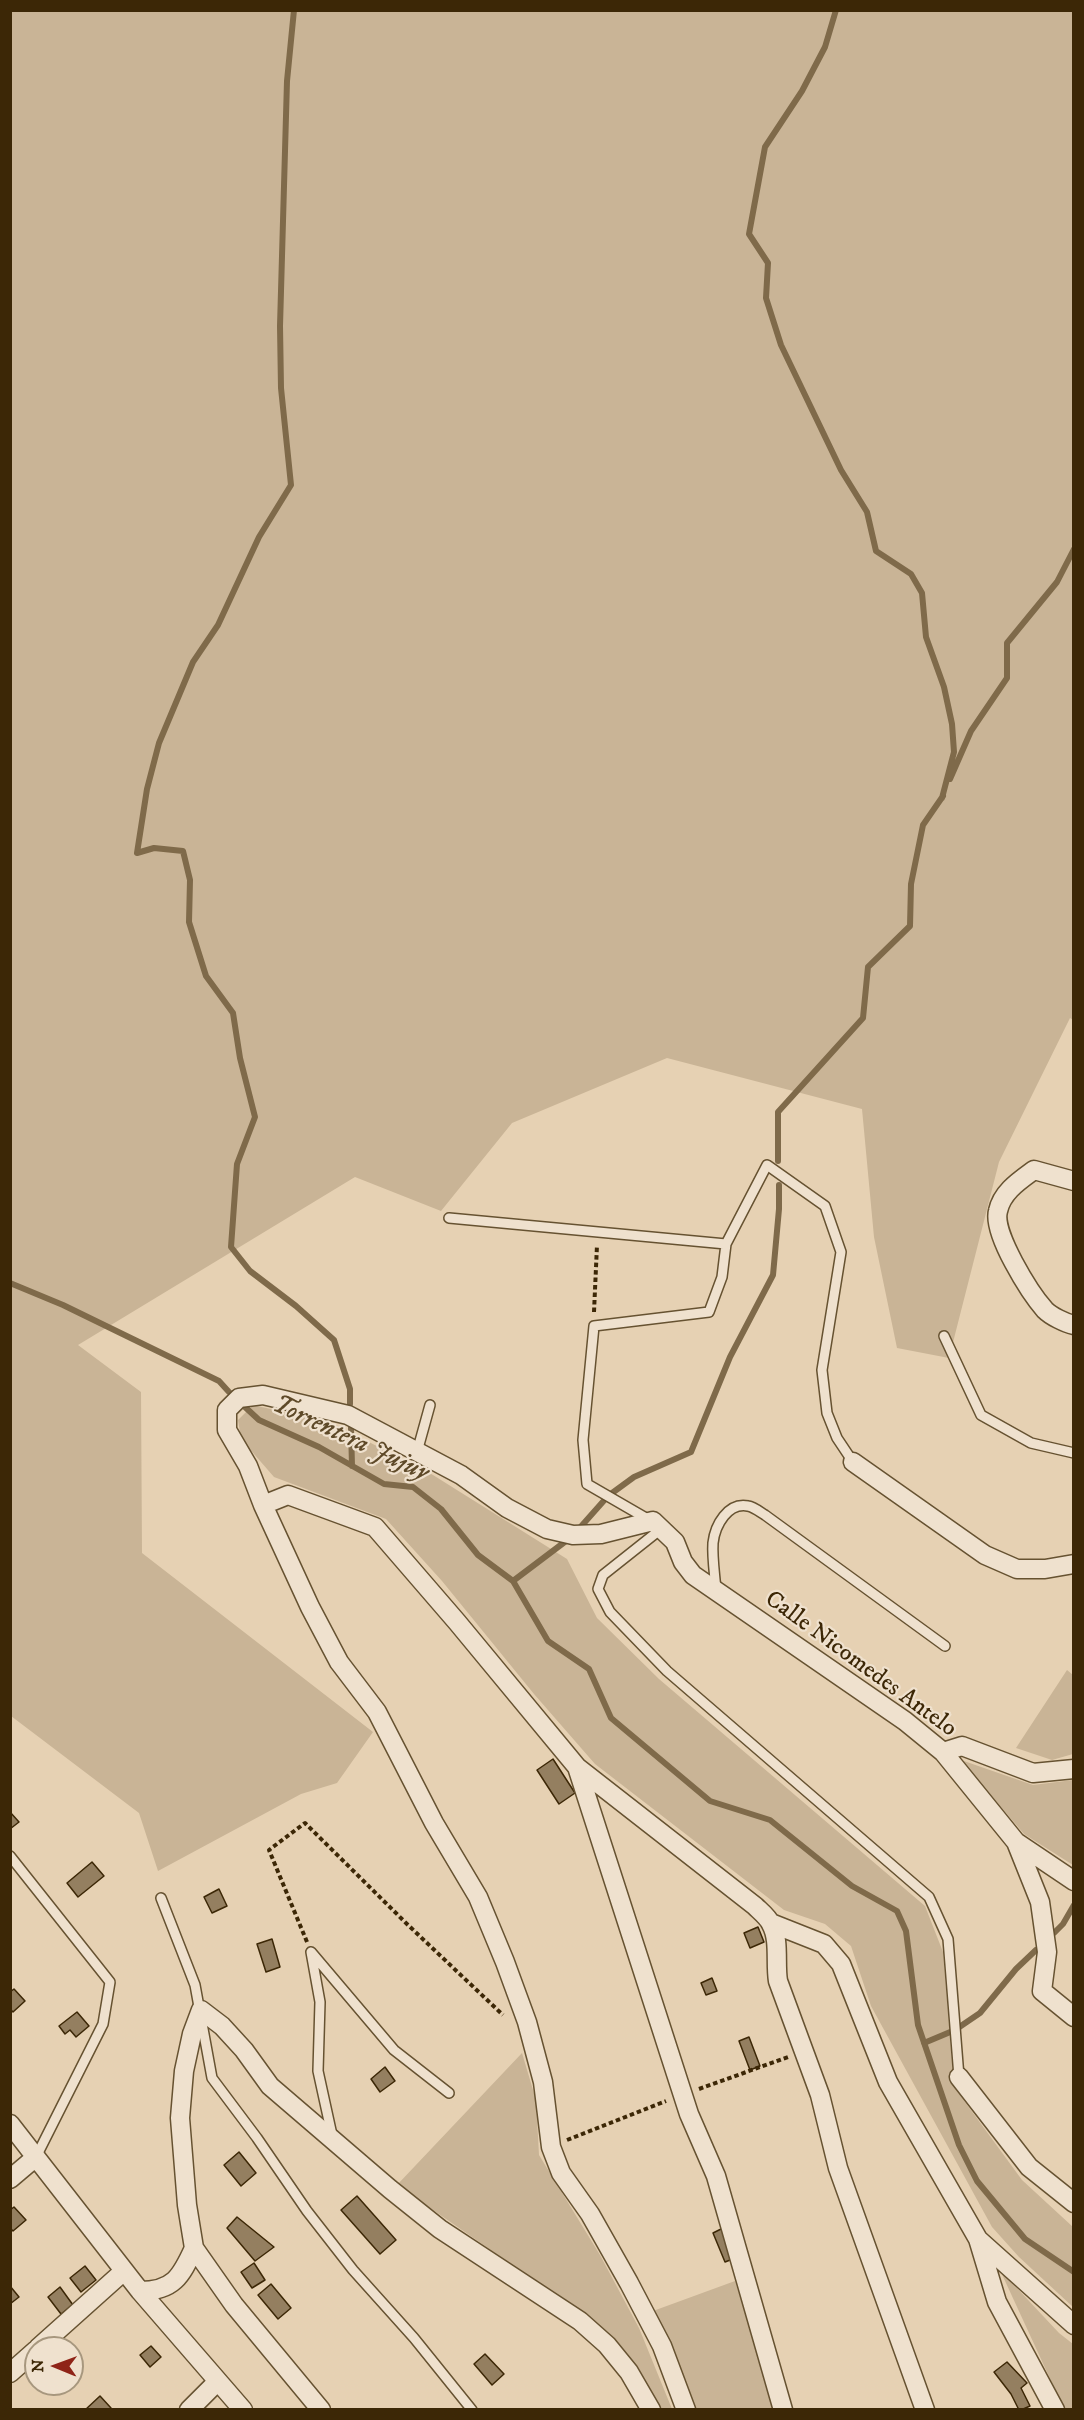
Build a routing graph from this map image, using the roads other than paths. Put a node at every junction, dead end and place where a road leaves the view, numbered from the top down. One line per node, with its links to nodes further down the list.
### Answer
1 (1074, 1181): 4 (street)
2 (449, 1218): 3 (lane)
3 (726, 1244): 9 (lane); 11 (lane)
4 (1074, 1325)
5 (944, 1336): 8 (lane)
6 (430, 1405): 7 (lane)
7 (417, 1452): 10 (street); 11 (street)
8 (1074, 1453)
9 (853, 1462): 12 (street)
10 (262, 1505): 16 (street); 46 (street)
11 (657, 1525): 13 (street, Calle Nicomedes Antelo); 25 (lane)
12 (1074, 1564)
13 (716, 1591): 14 (lane); 15 (street, Calle Nicomedes Antelo)
14 (945, 1646)
15 (943, 1752): 17 (street); 18 (street, Calle Nicomedes Antelo)
16 (577, 1767): 22 (street); 47 (street)
17 (1074, 1769)
18 (1016, 1842): 20 (street, Calle Nicomedes Antelo); 24 (street)
19 (10, 1857): 29 (lane)
20 (1074, 1881)
21 (161, 1898): 23 (lane)
22 (771, 1923): 32 (street); 48 (street)
23 (201, 2010): 28 (street); 33 (street); 44 (lane)
24 (1074, 2017)
25 (959, 2078): 31 (street)
26 (448, 2093): 28 (lane)
27 (10, 2124): 29 (street)
28 (333, 2140): 45 (street)
29 (36, 2157): 30 (street); 34 (street)
30 (10, 2179)
31 (1074, 2203)
32 (978, 2239): 36 (street); 49 (street)
33 (194, 2248): 35 (street); 43 (street)
34 (124, 2271): 35 (street); 37 (street)
35 (140, 2290): 40 (street)
36 (1074, 2325)
37 (52, 2336)
38 (24, 2361): 39 (street)
39 (10, 2373)
40 (217, 2382): 41 (street); 42 (street)
41 (189, 2409)
42 (243, 2409)
43 (321, 2409)
44 (472, 2409)
45 (651, 2409)
46 (686, 2409)
47 (783, 2409)
48 (925, 2409)
49 (1055, 2409)

